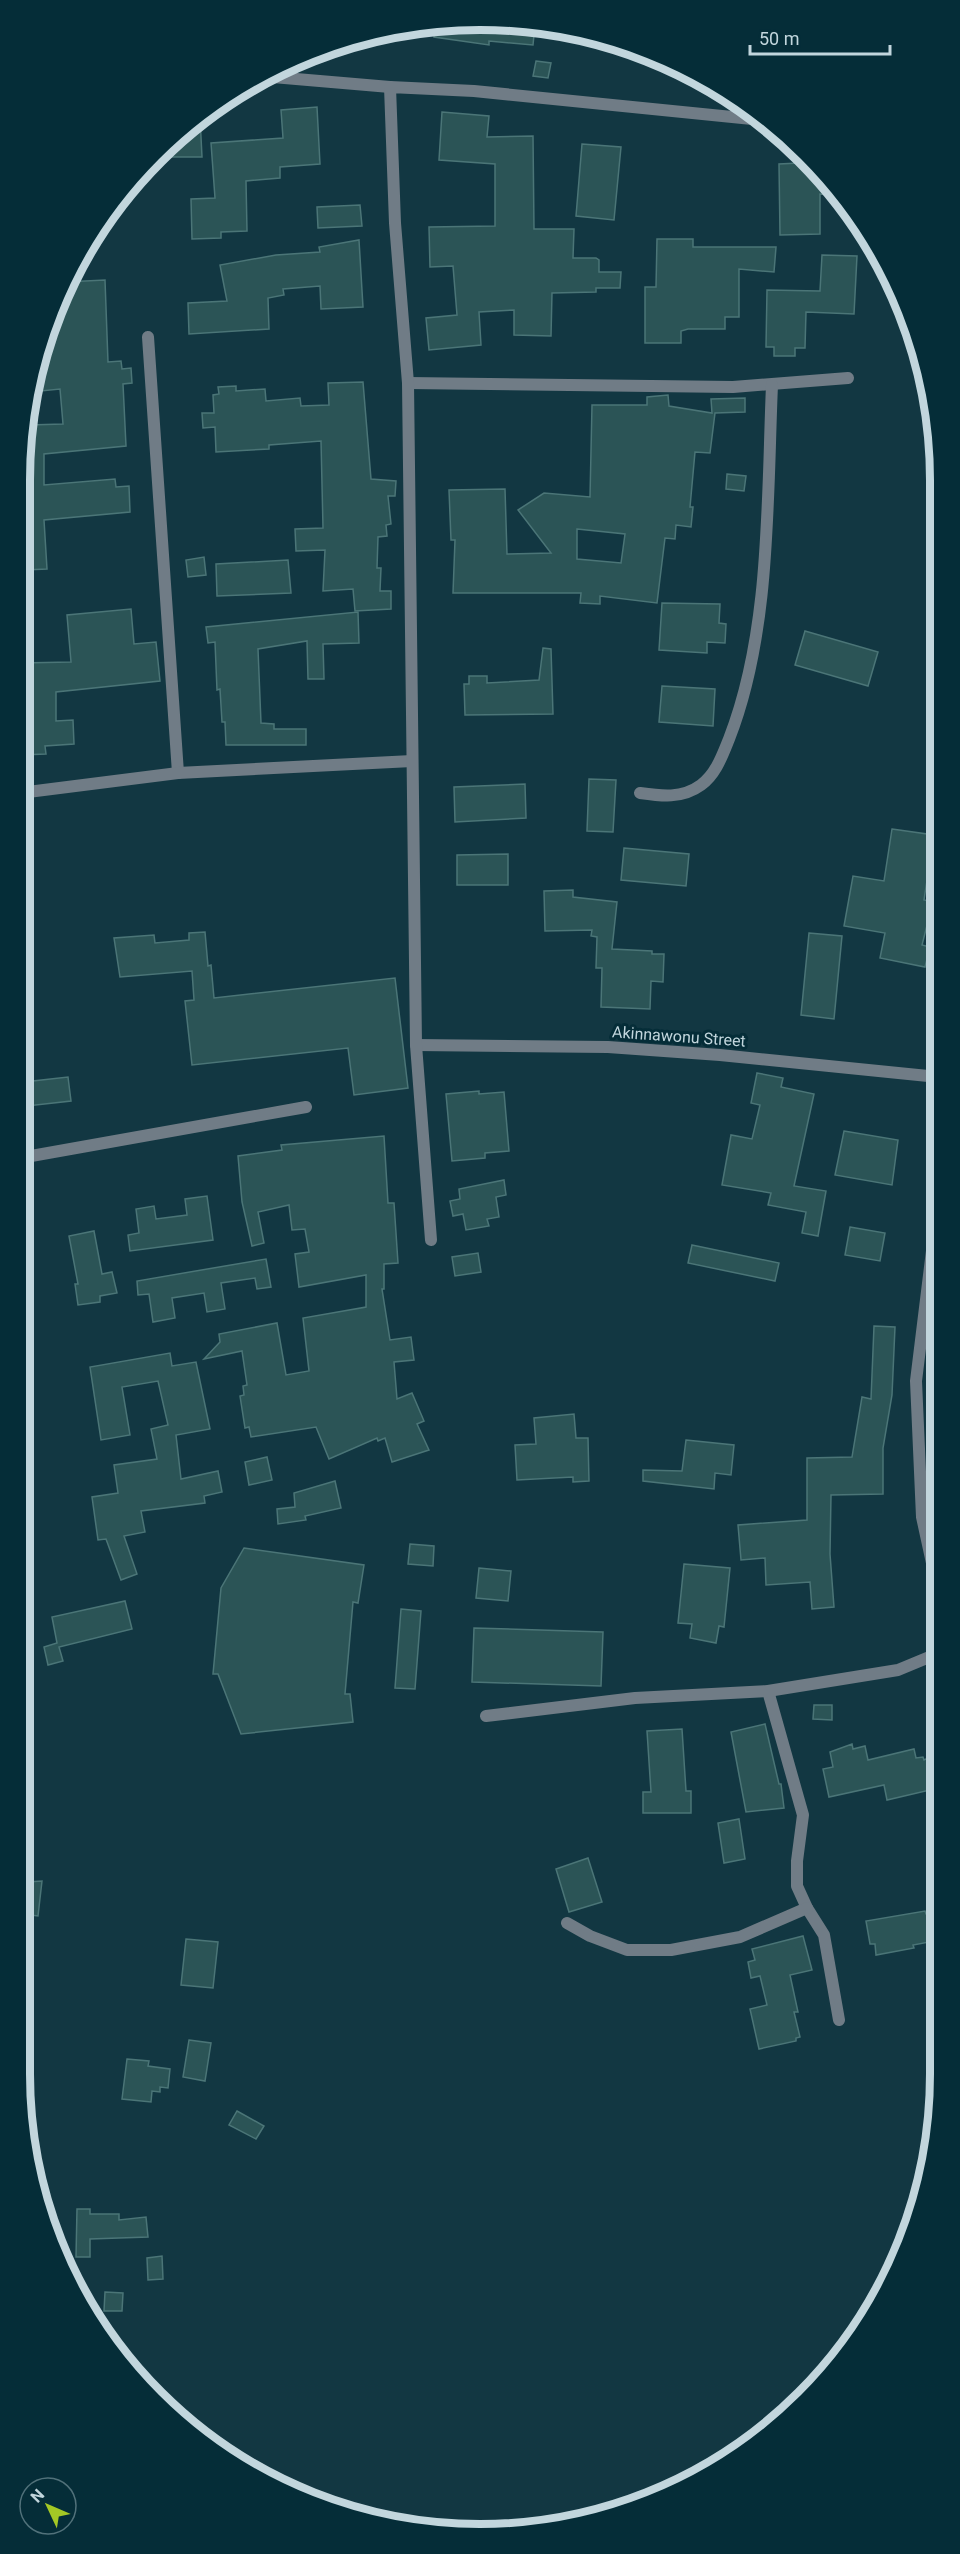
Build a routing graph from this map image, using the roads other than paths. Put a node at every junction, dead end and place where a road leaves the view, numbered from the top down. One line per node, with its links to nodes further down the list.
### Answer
1 (278, 77): 2 (street)
2 (390, 87): 3 (street); 6 (street)
3 (748, 119)
4 (148, 337): 9 (street)
5 (848, 378): 7 (street)
6 (408, 383): 7 (street); 8 (street)
7 (772, 385): 11 (street)
8 (411, 761): 9 (street); 12 (street)
9 (178, 773): 10 (street)
10 (30, 792)
11 (640, 793)
12 (416, 1045): 13 (street, Akinnawonu Street); 16 (street)
13 (930, 1076)
14 (306, 1107): 15 (street)
15 (30, 1156)
16 (431, 1240)
17 (930, 1267): 18 (street)
18 (930, 1554)
19 (930, 1657): 20 (street)
20 (768, 1691): 21 (street); 22 (street)
21 (486, 1716)
22 (807, 1908): 23 (street); 24 (street); 25 (street)
23 (567, 1923)
24 (628, 1956)
25 (839, 2020)

